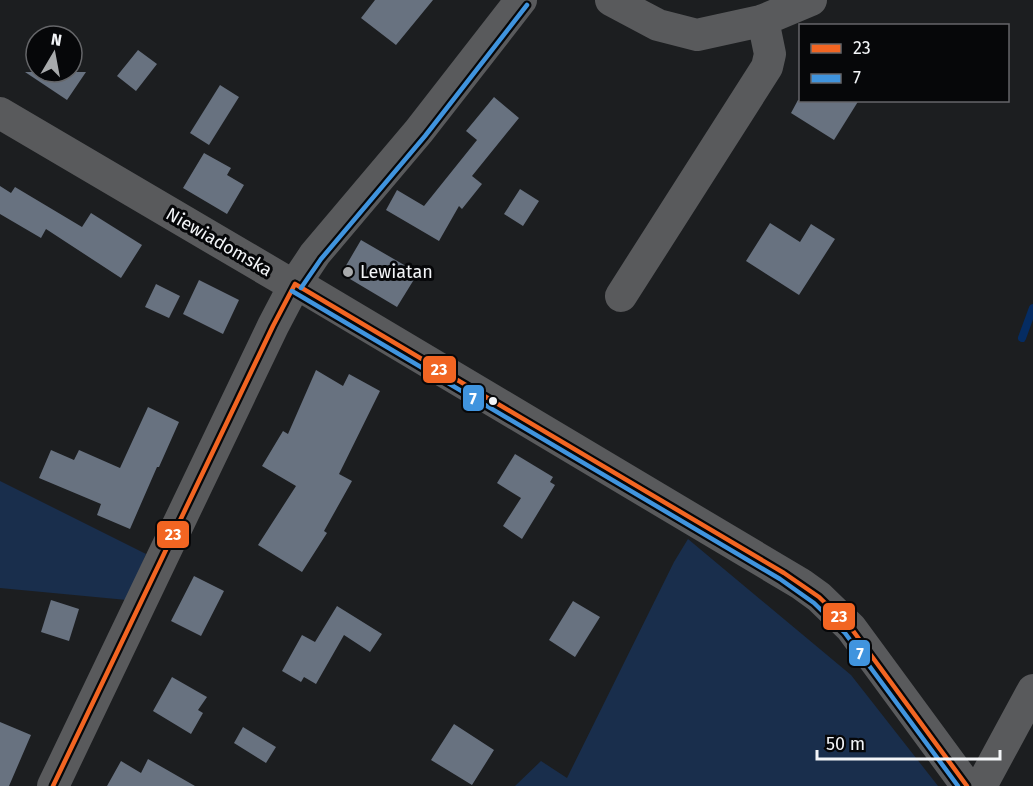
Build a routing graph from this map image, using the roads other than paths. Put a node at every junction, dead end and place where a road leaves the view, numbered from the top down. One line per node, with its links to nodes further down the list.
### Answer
1 (521, 0): 6 (street)
2 (811, 0): 4 (street)
3 (616, 2): 4 (street)
4 (764, 20): 7 (street)
5 (0, 113): 6 (street, Niewiadomska)
6 (295, 284): 9 (street); 10 (street, Niewiadomska)
7 (621, 296)
8 (1033, 690): 11 (street)
9 (53, 786)
10 (967, 786)
11 (981, 786)

